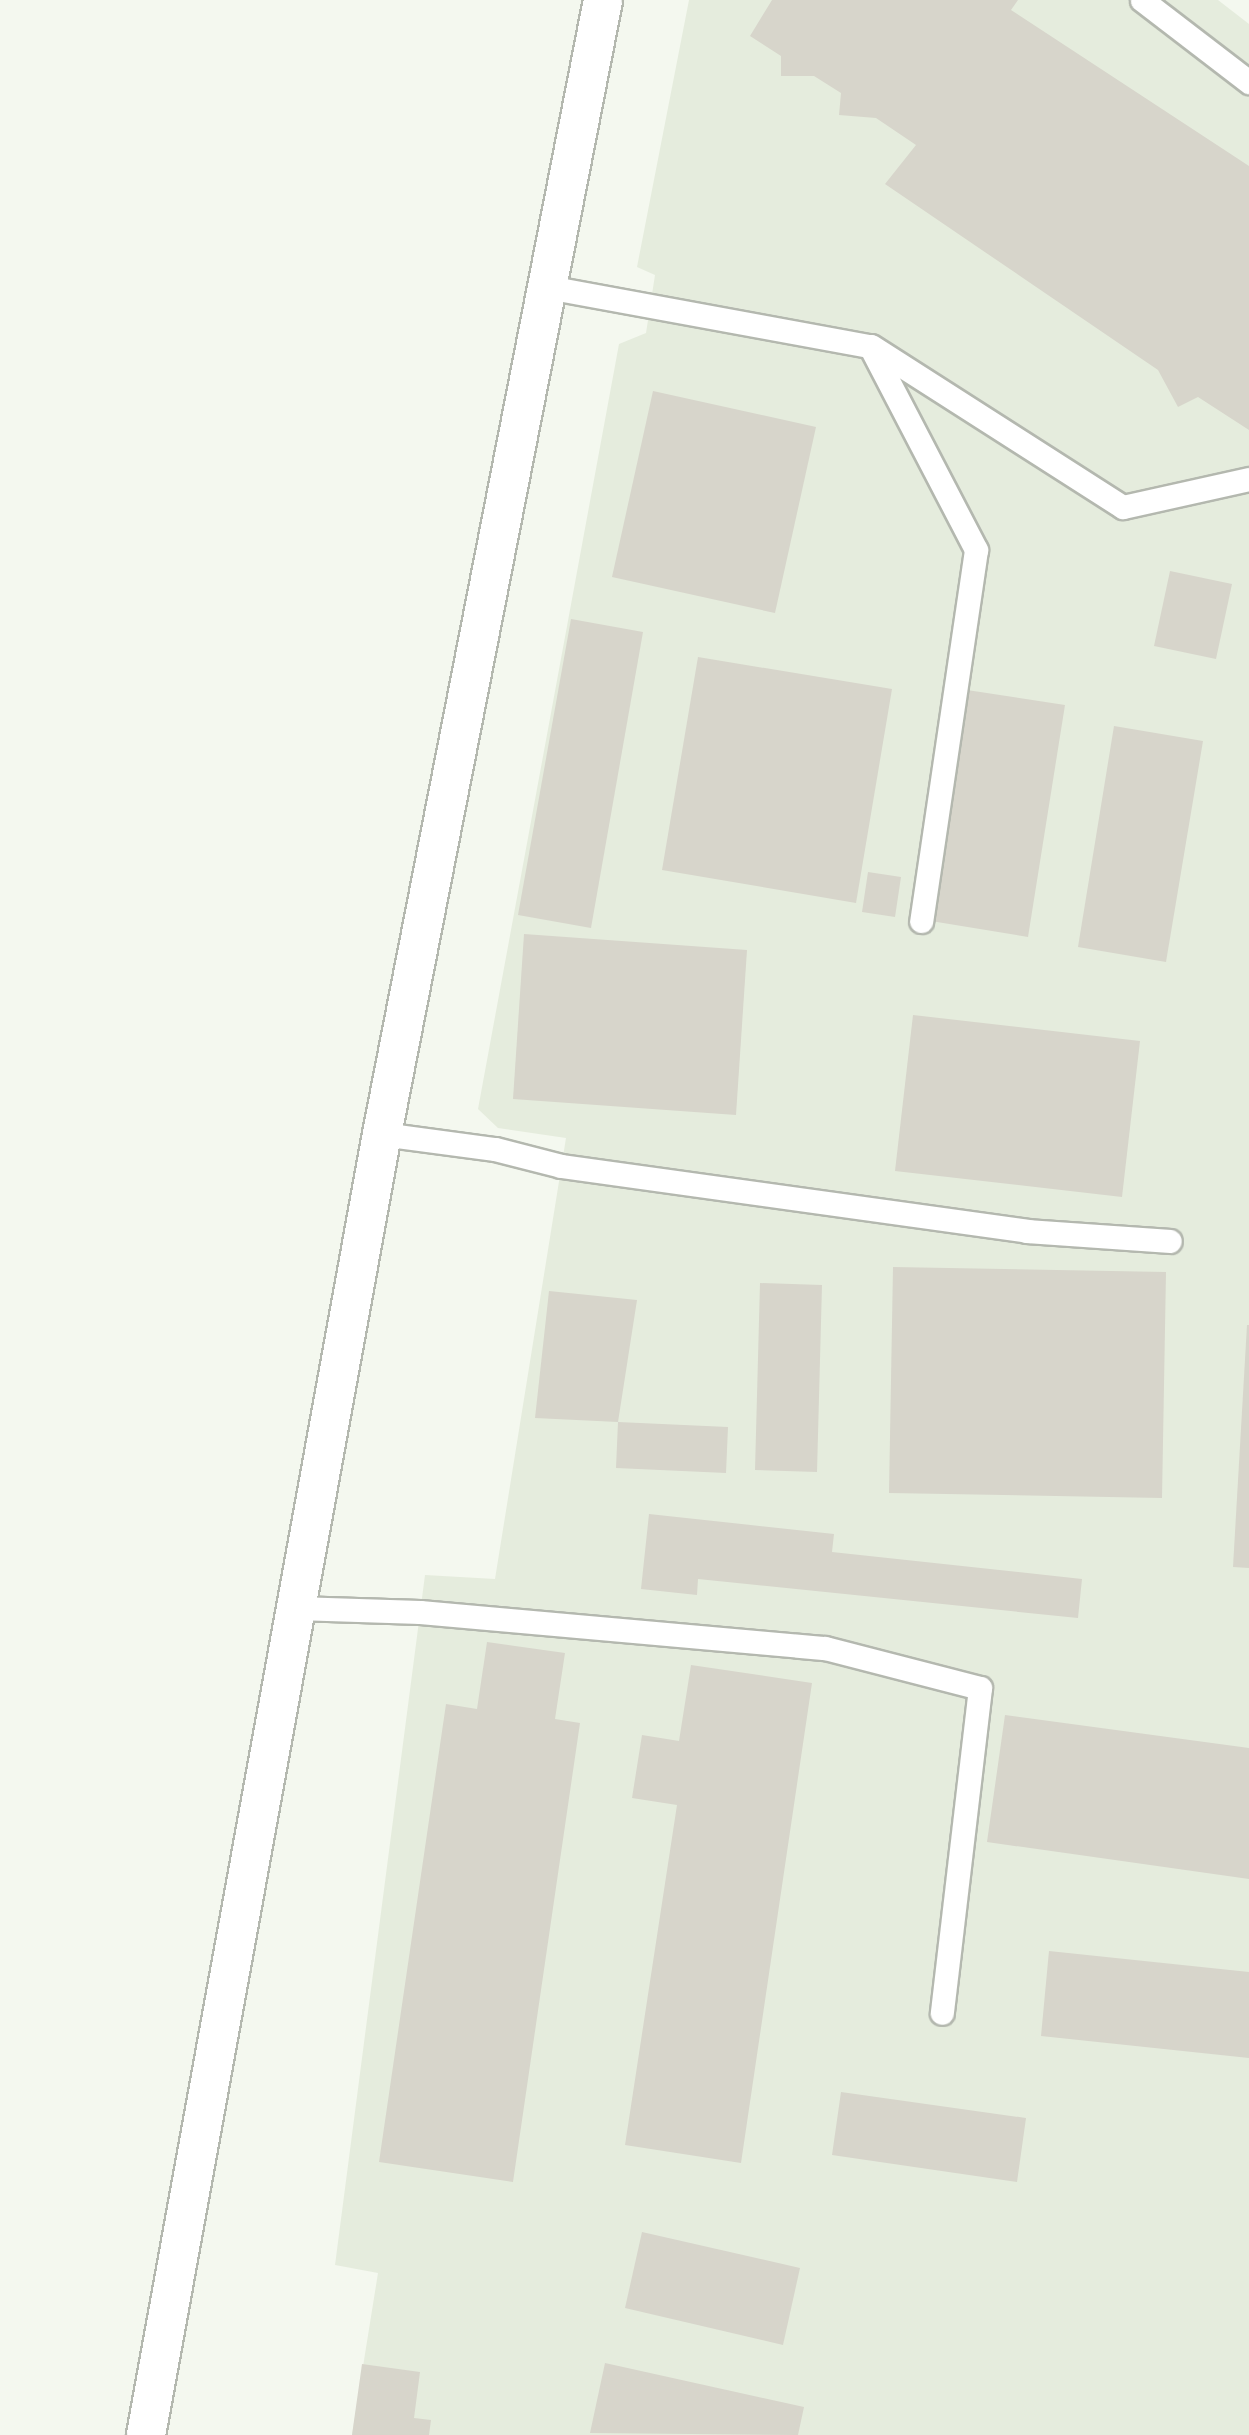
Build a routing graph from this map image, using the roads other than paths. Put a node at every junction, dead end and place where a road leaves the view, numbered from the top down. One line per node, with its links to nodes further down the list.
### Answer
1 (603, 0): 4 (street)
2 (1142, 0): 3 (lane)
3 (1249, 82)
4 (547, 287): 5 (lane); 8 (street)
5 (870, 346): 6 (lane); 7 (lane)
6 (1249, 479)
7 (921, 921)
8 (382, 1133): 9 (lane); 10 (street)
9 (1170, 1241)
10 (296, 1608): 11 (lane); 12 (street)
11 (942, 2013)
12 (146, 2435)

